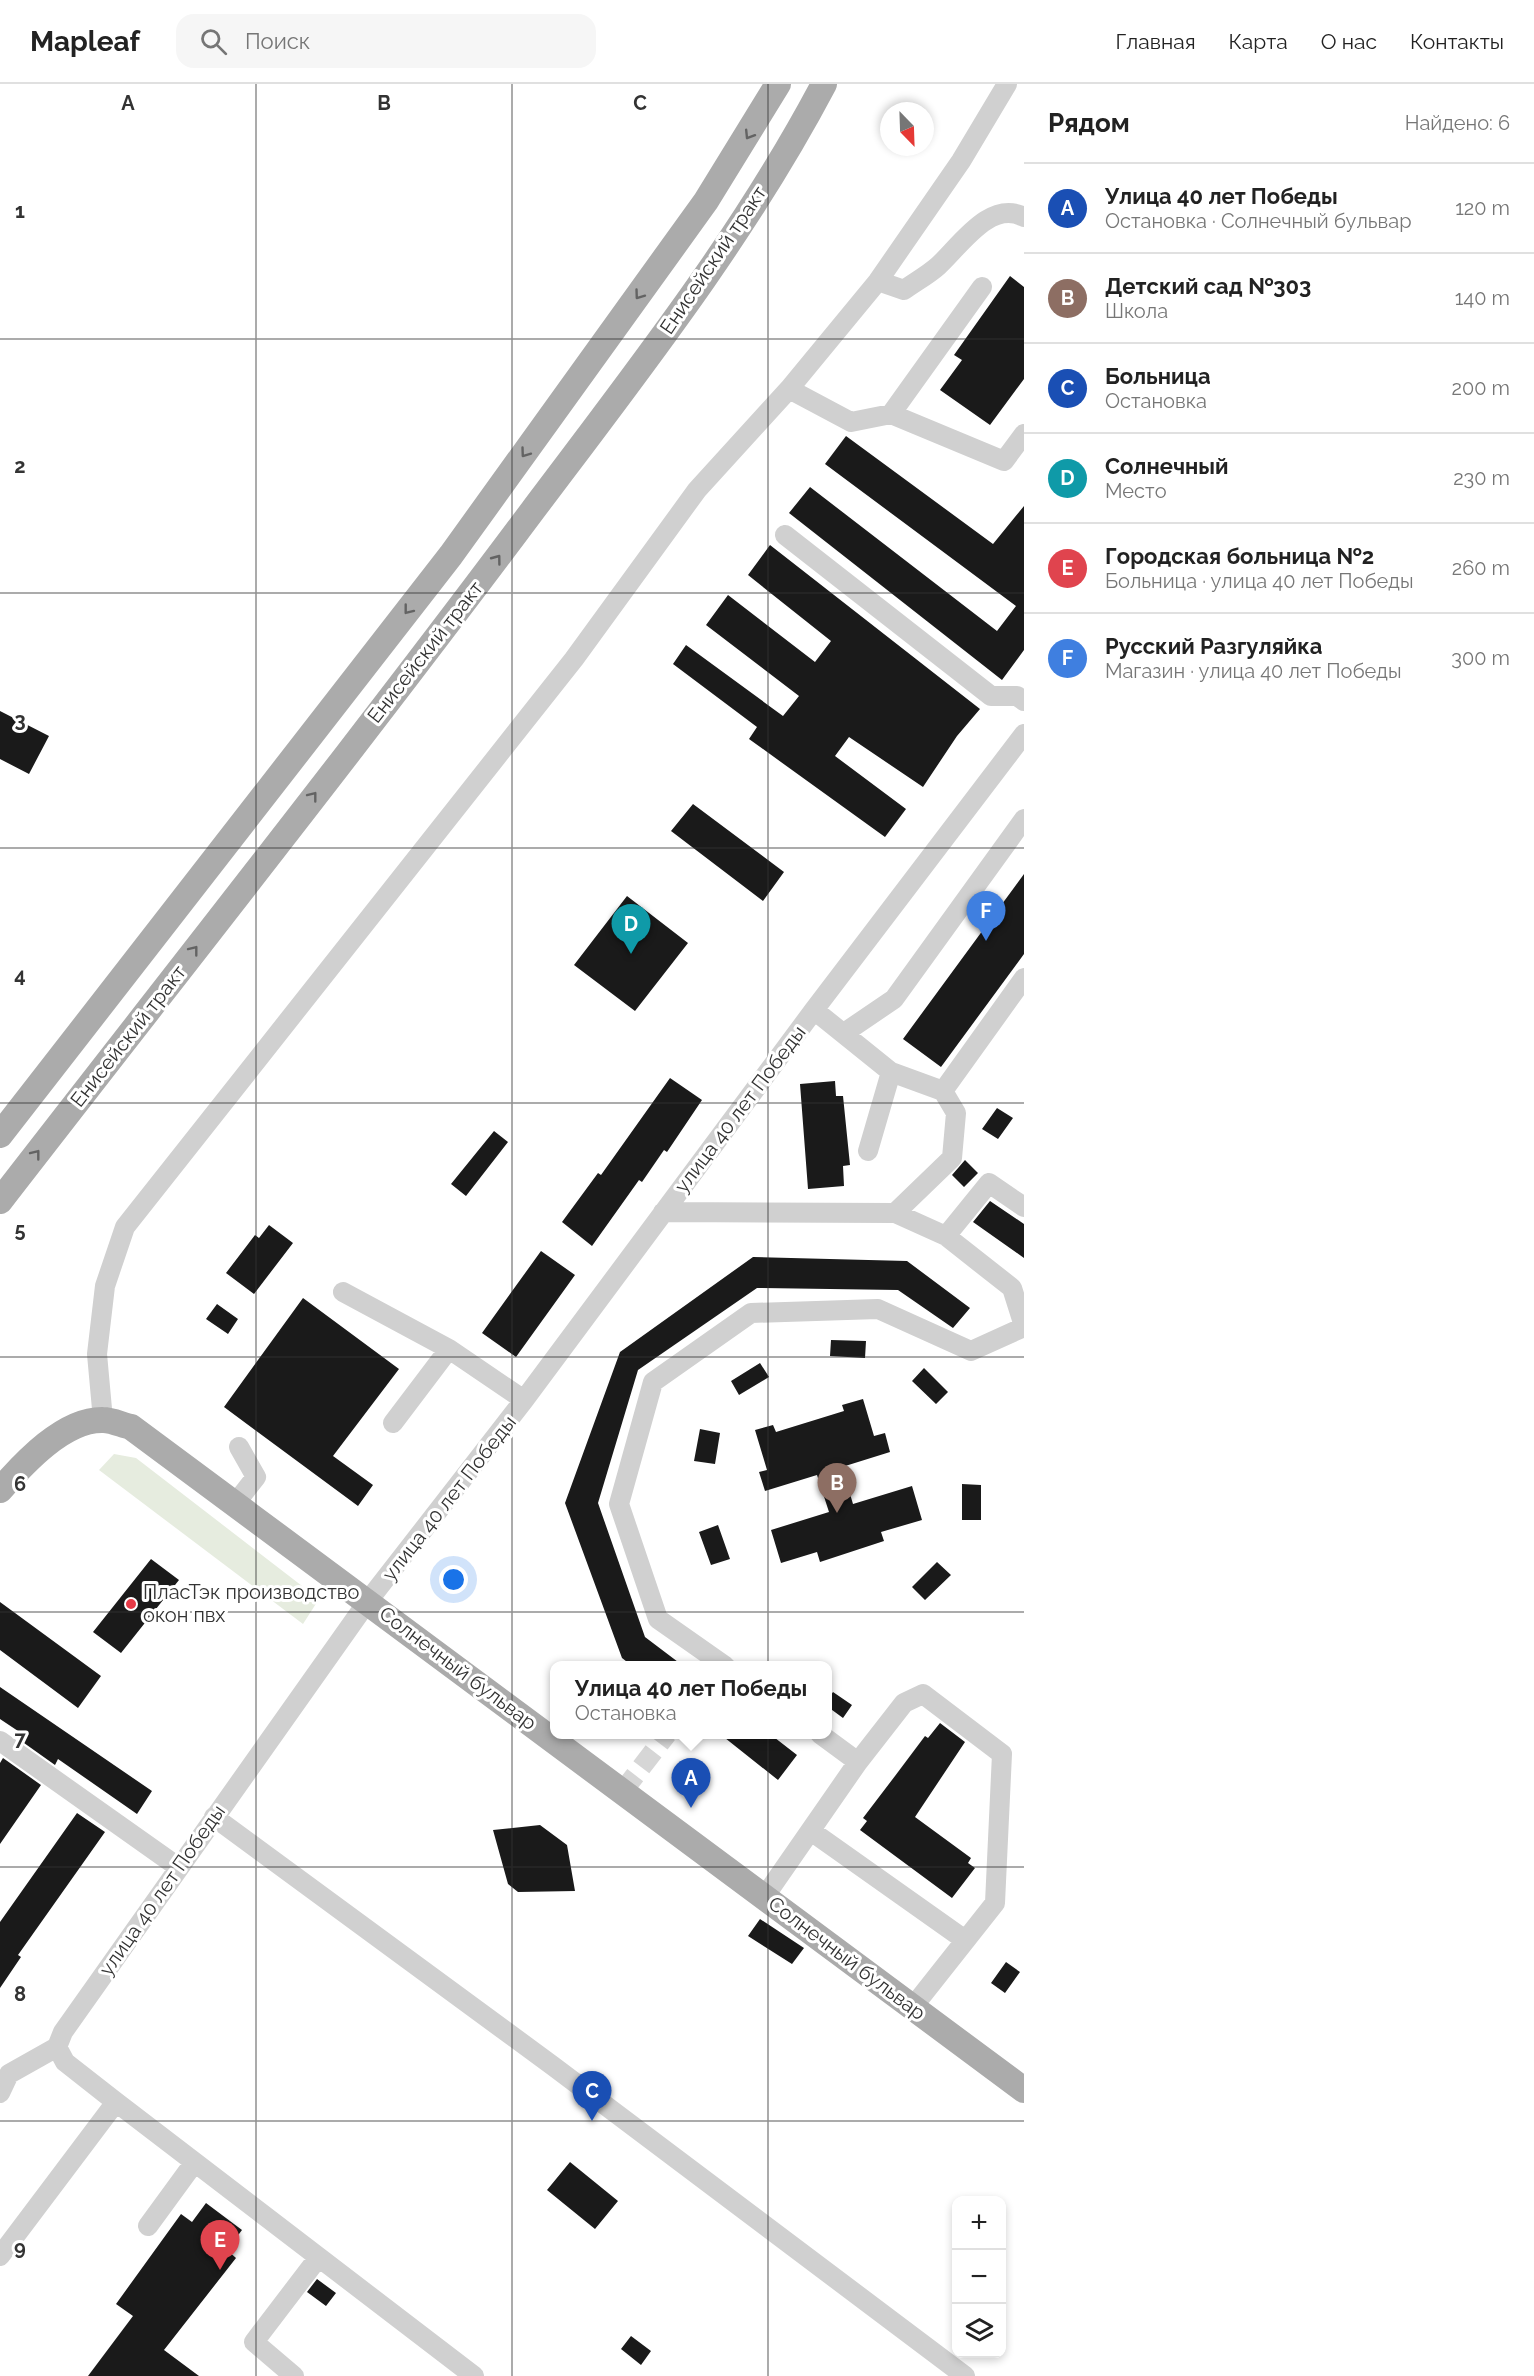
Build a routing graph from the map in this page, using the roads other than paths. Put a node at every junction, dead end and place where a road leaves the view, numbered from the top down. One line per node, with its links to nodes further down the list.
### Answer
1 (778, 84): 19 (main road, Енисейский тракт, one-way to 19)
2 (824, 84): 21 (main road, Енисейский тракт, one-way to 2)
3 (1006, 84): 5 (street)
4 (1024, 217): 5 (street)
5 (878, 281): 7 (street)
6 (982, 287): 8 (street)
7 (789, 389): 8 (street); 30 (street)
8 (891, 414): 9 (street)
9 (1024, 434)
10 (785, 536): 11 (street)
11 (1024, 701)
12 (1022, 745): 15 (street, улица 40 лет Победы)
13 (1024, 819): 16 (street)
14 (1024, 978): 18 (street)
15 (814, 1010): 16 (street); 23 (street, улица 40 лет Победы)
16 (844, 1033): 17 (street)
17 (891, 1072): 18 (street); 20 (street)
18 (943, 1091): 24 (street)
19 (0, 1135)
20 (868, 1151)
21 (0, 1201)
22 (1024, 1207): 25 (street)
23 (663, 1212): 24 (street); 29 (street, улица 40 лет Победы)
24 (895, 1213): 25 (street)
25 (946, 1236): 27 (street)
26 (343, 1292): 28 (street)
27 (1024, 1326): 36 (street)
28 (449, 1349): 29 (street); 31 (street)
29 (524, 1400): 35 (street, улица 40 лет Победы)
30 (103, 1420): 33 (main road, Солнечный бульвар); 34 (main road, Солнечный бульвар)
31 (393, 1424)
32 (239, 1447): 34 (street)
33 (0, 1490)
34 (235, 1504): 35 (main road, Солнечный бульвар)
35 (368, 1601): 37 (main road, Солнечный бульвар); 42 (street, улица 40 лет Победы)
36 (718, 1661)
37 (550, 1736)
38 (554, 1739): 45 (main road, Солнечный бульвар)
39 (827, 1739): 41 (street)
40 (0, 1741): 44 (street)
41 (858, 1762): 43 (street); 46 (street)
42 (213, 1817): 44 (street, улица 40 лет Победы); 58 (street)
43 (811, 1831): 45 (street); 46 (street)
44 (178, 1868): 48 (street, улица 40 лет Победы)
45 (765, 1896): 47 (main road, Солнечный бульвар)
46 (965, 1940): 47 (street)
47 (912, 2008): 49 (main road, Солнечный бульвар)
48 (57, 2047): 50 (street); 51 (street)
49 (1024, 2090)
50 (0, 2093)
51 (116, 2102): 52 (street); 54 (street)
52 (194, 2163): 53 (street); 55 (street)
53 (148, 2226)
54 (0, 2256)
55 (318, 2258): 56 (street); 57 (street)
56 (294, 2376)
57 (474, 2376)
58 (965, 2376)

